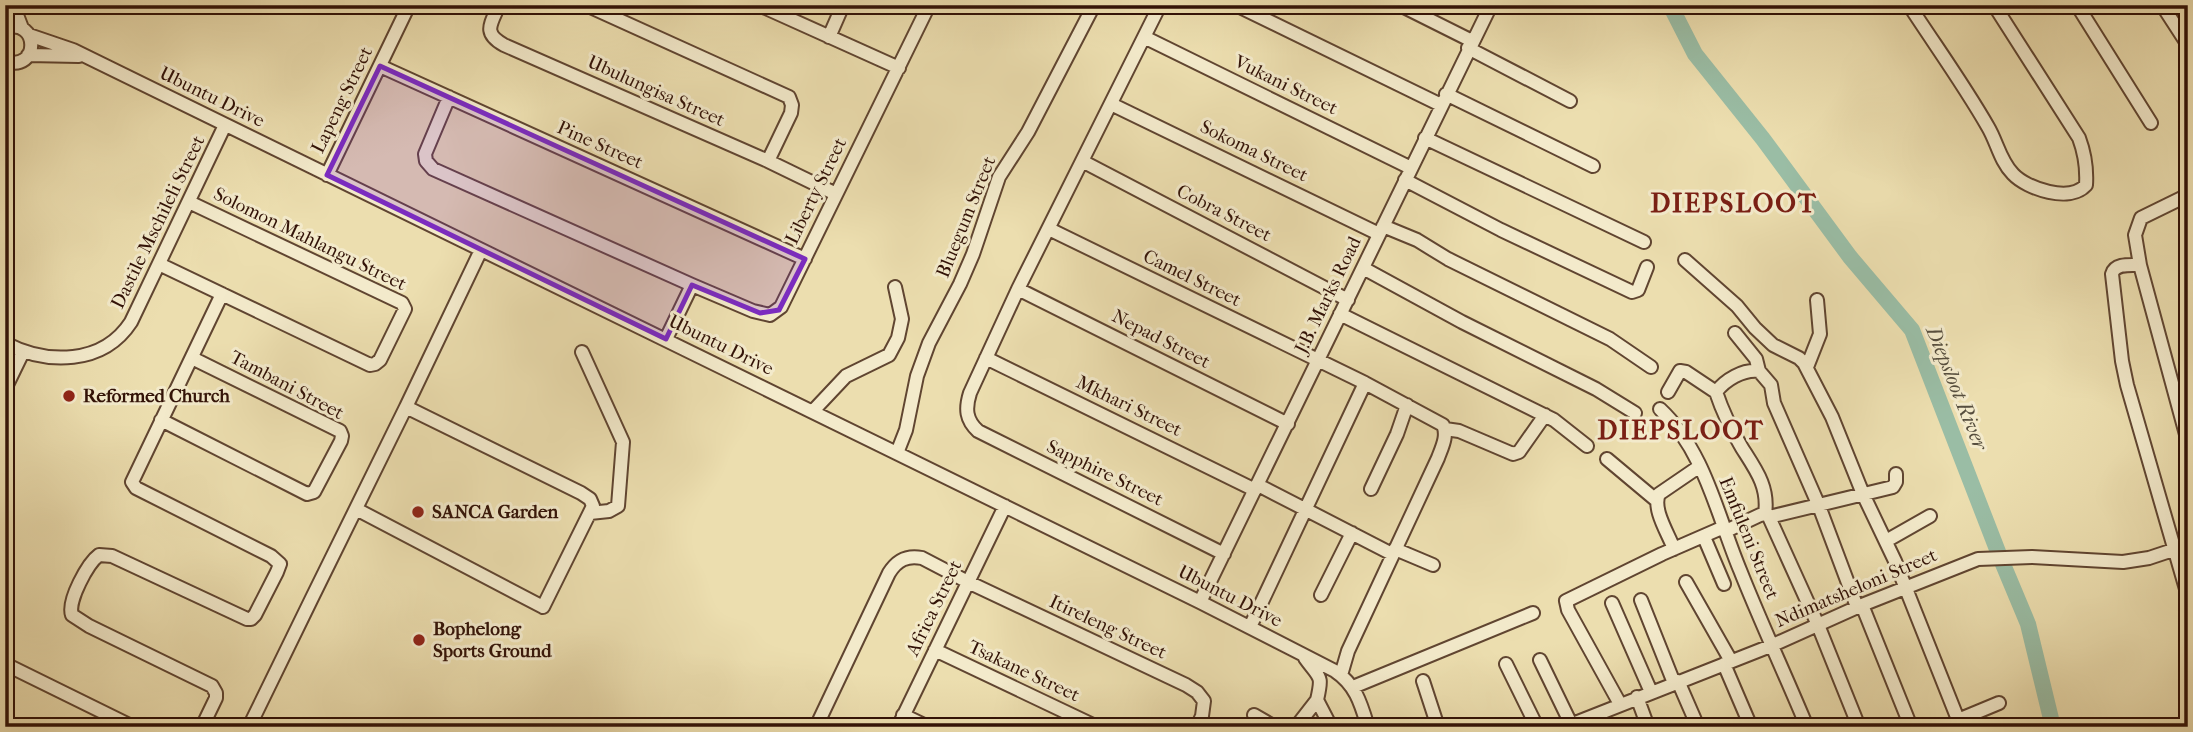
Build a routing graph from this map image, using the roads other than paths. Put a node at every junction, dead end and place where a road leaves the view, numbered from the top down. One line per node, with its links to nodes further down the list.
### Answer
1 (14, 5): 17 (street); 19 (street)
2 (409, 5): 27 (street, Lapeng Street)
3 (499, 5): 36 (street, Ubulungisa Street)
4 (586, 5): 36 (street)
5 (759, 5): 20 (street)
6 (843, 5): 20 (street)
7 (929, 5): 28 (street, Liberty Street)
8 (1094, 5): 88 (street, Bluegum Street)
9 (1160, 5): 21 (street)
10 (1236, 5): 30 (street)
11 (1400, 5): 22 (street)
12 (1490, 5): 22 (street, J.B. Marks Road)
13 (1909, 5): 14 (street)
14 (1994, 5)
15 (2077, 5): 33 (street)
16 (2162, 5): 23 (street)
17 (5, 19)
18 (5, 29): 19 (street)
19 (25, 31): 24 (street); 25 (street, Ubuntu Drive)
20 (829, 37): 28 (street)
21 (1144, 37): 32 (street); 39 (street, Vukani Street)
22 (1470, 44): 30 (street, J.B. Marks Road); 31 (street)
23 (2188, 45)
24 (28, 55): 25 (street, Ubuntu Drive); 26 (street)
25 (83, 56): 34 (street, Ubuntu Drive)
26 (9, 65)
27 (380, 66): 29 (street, Pine Street); 40 (street, Lapeng Street)
28 (899, 68): 42 (street, Liberty Street)
29 (449, 97): 49 (street, Pine Street); 55 (street, Liberty Street)
30 (1444, 99): 35 (street, J.B. Marks Road); 38 (street)
31 (1570, 101)
32 (1111, 104): 37 (street); 46 (street, Sokoma Street)
33 (2151, 123)
34 (225, 125): 40 (street, Ubuntu Drive); 44 (street, Dastile Mschileli Street)
35 (1425, 138): 39 (street, J.B. Marks Road); 47 (street)
36 (768, 161): 42 (street, Ubulungisa Street)
37 (1082, 161): 45 (street); 59 (street, Cobra Street)
38 (1593, 166)
39 (1411, 168): 41 (street, J.B. Marks Road)
40 (327, 175): 48 (street, Ubuntu Drive)
41 (1405, 180): 46 (street, J.B. Marks Road); 53 (street)
42 (836, 194): 49 (street, Liberty Street)
43 (2188, 195): 52 (street)
44 (189, 202): 51 (street, Dastile Mschileli Street); 58 (street, Solomon Mahlangu Street)
45 (1049, 229): 57 (street); 69 (street, Camel Street)
46 (1381, 230): 54 (street, J.B. Marks Road); 70 (street, Sokoma Street)
47 (1644, 242)
48 (481, 250): 63 (street, Ubuntu Drive); 78 (street)
49 (805, 259): 55 (street, Liberty Street)
50 (1685, 260): 71 (street)
51 (159, 264): 58 (street, Solomon Mahlangu Street); 65 (street, Dastile Mschileli Street)
52 (2140, 265): 86 (street); 109 (street)
53 (1647, 267)
54 (1363, 268): 59 (street, J.B. Marks Road); 81 (street)
55 (692, 285): 63 (street)
56 (895, 287): 80 (street)
57 (1018, 289): 68 (street); 84 (street, Nepad Street)
58 (222, 294): 67 (street)
59 (1348, 300): 61 (street, J.B. Marks Road)
60 (1817, 300): 71 (street)
61 (1340, 314): 69 (street, J.B. Marks Road); 82 (street)
62 (1735, 333): 72 (street)
63 (666, 339): 80 (street, Ubuntu Drive)
64 (5, 343): 65 (street, Dastile Mschileli Street)
65 (23, 352): 74 (street)
66 (582, 352): 100 (street)
67 (192, 358): 83 (street); 83 (street, Tambani Street)
68 (986, 358): 92 (street, Mkhari Street); 111 (street, Sapphire Street)
69 (1318, 361): 73 (street, Camel Street); 84 (street, J.B. Marks Road)
70 (1651, 367)
71 (1807, 368): 94 (street)
72 (1759, 371): 76 (street); 97 (street)
73 (1365, 383): 77 (street, Camel Street); 99 (street)
74 (5, 389)
75 (1668, 392): 76 (street)
76 (1716, 392): 101 (street)
77 (1407, 405): 85 (street, Camel Street); 93 (street)
78 (406, 407): 98 (street); 100 (street)
79 (1660, 409): 90 (street, Emfuleni Street)
80 (813, 411): 88 (street, Ubuntu Drive)
81 (1635, 413)
82 (1545, 415): 85 (street, Camel Street); 87 (street)
83 (161, 419): 147 (street)
84 (1288, 424): 92 (street, J.B. Marks Road)
85 (1445, 429): 110 (street)
86 (2188, 442)
87 (1587, 446)
88 (897, 453): 96 (street, Ubuntu Drive)
89 (1607, 459): 95 (street)
90 (1700, 466): 95 (street); 103 (street, Emfuleni Street)
91 (1896, 474): 94 (street)
92 (1256, 488): 99 (street, Mkhari Street); 111 (street, J.B. Marks Road)
93 (1371, 489)
94 (1863, 494): 97 (street); 106 (street)
95 (1656, 500): 108 (street)
96 (1005, 506): 113 (street, Africa Street); 120 (street, Ubuntu Drive)
97 (1819, 506): 101 (street); 122 (street)
98 (356, 509): 100 (street); 148 (street)
99 (1306, 510): 104 (street, Mkhari Street); 125 (street)
100 (590, 513)
101 (1767, 516): 103 (street); 124 (street)
102 (1930, 516): 106 (street)
103 (1725, 529): 105 (street); 126 (street, Emfuleni Street)
104 (1352, 533): 110 (street, Mkhari Street); 117 (street)
105 (1704, 537): 108 (street); 115 (street)
106 (1886, 541): 116 (street)
107 (2188, 545): 109 (street, Ndimatsheloni Street)
108 (1674, 549): 140 (street)
109 (2174, 549): 116 (street, Ndimatsheloni Street); 118 (street)
110 (1394, 551): 112 (street, Mkhari Street); 133 (street)
111 (1224, 554): 120 (street, J.B. Marks Road)
112 (1433, 565)
113 (968, 582): 127 (street, Africa Street); 149 (street); 152 (street, Itireleng Street)
114 (1686, 582): 130 (street)
115 (1724, 584)
116 (1905, 588): 122 (street, Ndimatsheloni Street); 144 (street)
117 (1321, 595)
118 (2188, 596)
119 (1641, 600): 135 (street)
120 (1200, 602): 125 (street, Ubuntu Drive)
121 (1612, 603): 137 (street)
122 (1860, 606): 124 (street, Ndimatsheloni Street); 164 (street)
123 (1533, 613): 136 (street)
124 (1818, 625): 126 (street, Ndimatsheloni Street); 163 (street)
125 (1250, 627): 128 (street, Ubuntu Drive)
126 (1773, 645): 130 (street, Ndimatsheloni Street); 162 (street, Emfuleni Street)
127 (935, 650): 143 (street, Africa Street); 151 (street, Tsakane Street)
128 (1303, 654): 133 (street, Ubuntu Drive); 139 (street)
129 (1540, 660): 145 (street)
130 (1728, 662): 135 (street, Ndimatsheloni Street); 161 (street)
131 (5, 664): 146 (street)
132 (1506, 664): 158 (street)
133 (1340, 674): 136 (street)
134 (1423, 681): 157 (street)
135 (1676, 682): 137 (street, Ndimatsheloni Street); 160 (street)
136 (1353, 687): 156 (street)
137 (1651, 692): 138 (street, Ndimatsheloni Street)
138 (1637, 697): 140 (street, Ndimatsheloni Street); 159 (street)
139 (1317, 700): 154 (street); 155 (street)
140 (1620, 704): 145 (street, Ndimatsheloni Street)
141 (1999, 704): 144 (street)
142 (1254, 715): 153 (street)
143 (900, 721): 150 (street)
144 (1959, 723)
145 (1568, 726)
146 (133, 727)
147 (202, 727)
148 (249, 727)
149 (816, 727)
150 (928, 727)
151 (1097, 727)
152 (1197, 727)
153 (1275, 727)
154 (1296, 727)
155 (1331, 727)
156 (1368, 727)
157 (1438, 727)
158 (1537, 727)
159 (1648, 727)
160 (1698, 727)
161 (1751, 727)
162 (1807, 727)
163 (1859, 727)
164 (1911, 727)

